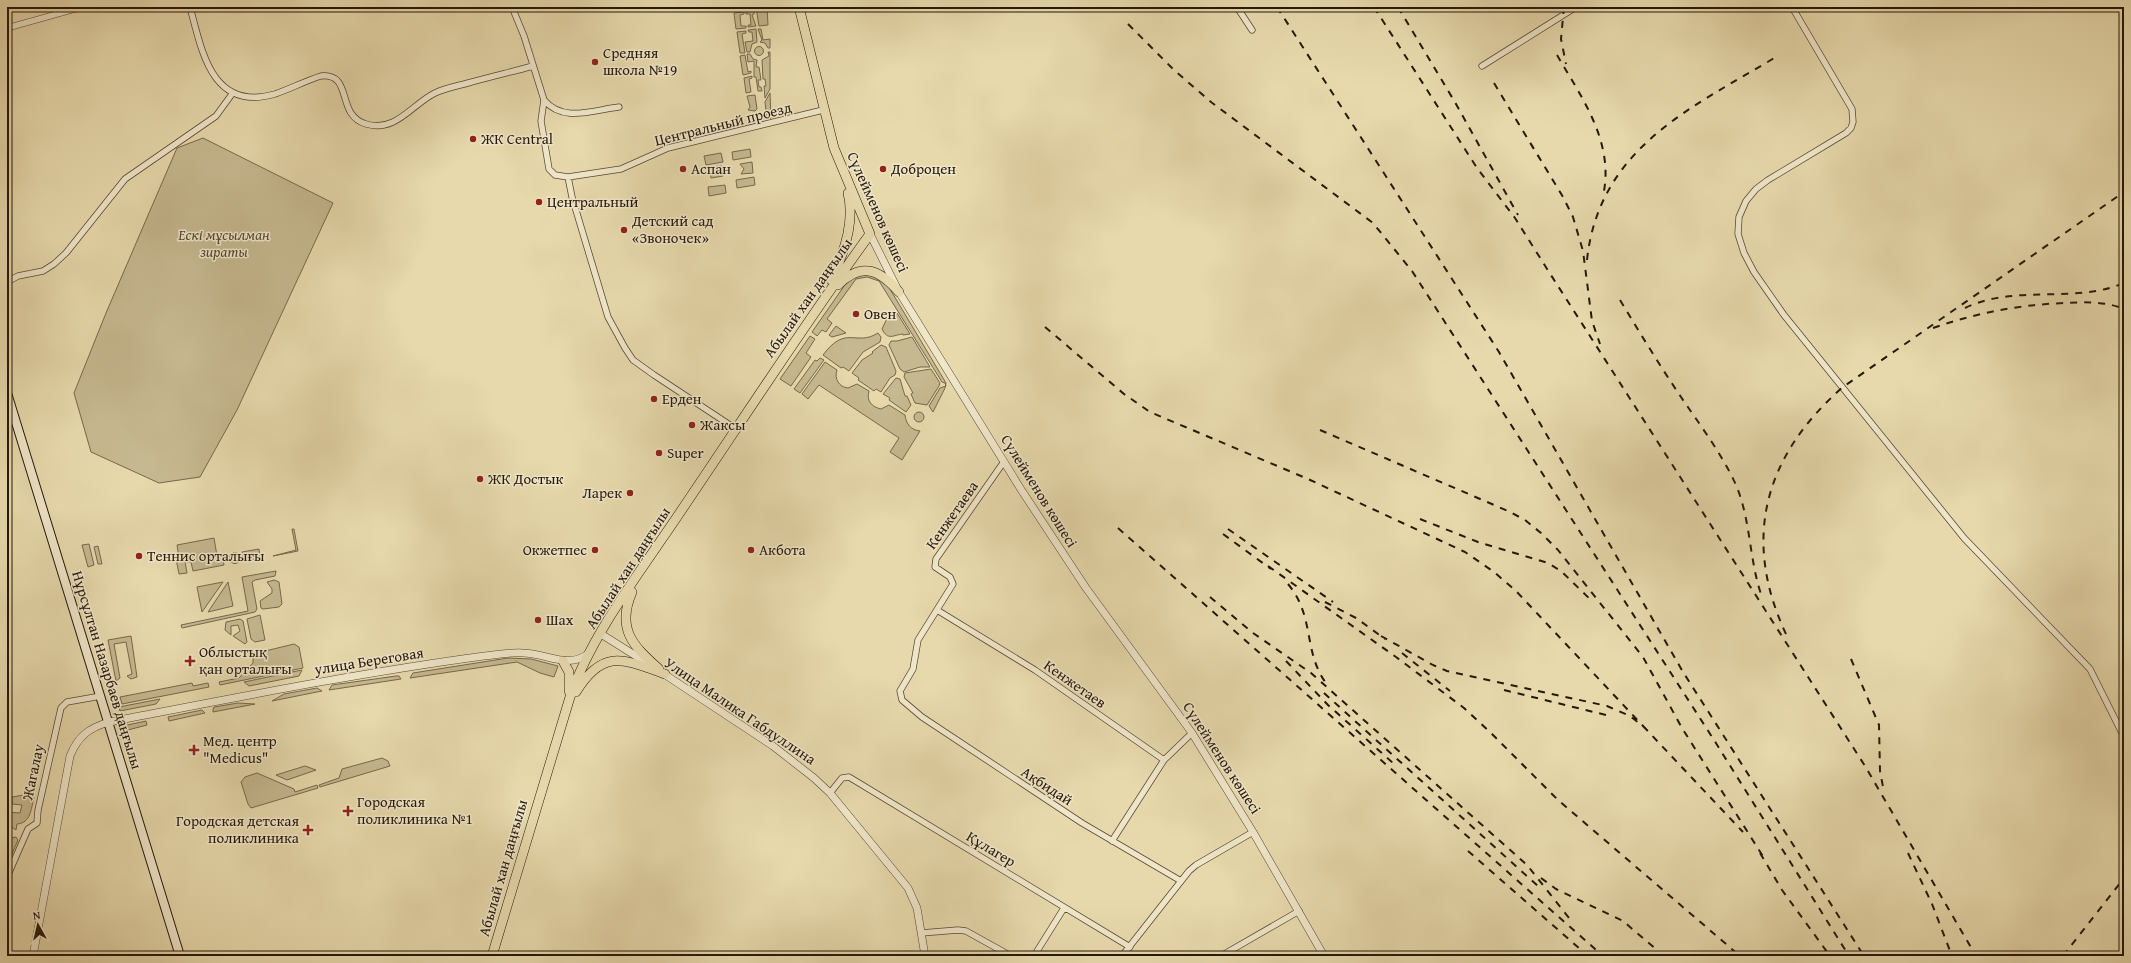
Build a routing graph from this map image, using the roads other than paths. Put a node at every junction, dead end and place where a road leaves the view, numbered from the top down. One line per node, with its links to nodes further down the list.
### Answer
1 (82, 7): 8 (street)
2 (190, 7): 12 (street)
3 (512, 7): 10 (street)
4 (799, 7): 15 (highway, Сүлейменов көшесі)
5 (1237, 7): 9 (street)
6 (1576, 7): 11 (street)
7 (1792, 7): 36 (street)
8 (7, 28)
9 (1252, 30)
10 (533, 66): 12 (street); 13 (street)
11 (1482, 66)
12 (232, 94): 19 (street)
13 (544, 100): 14 (street); 17 (street)
14 (619, 106)
15 (823, 110): 16 (highway, Сүлейменов көшесі); 17 (street, Центральный проезд)
16 (839, 161): 18 (highway, Сүлейменов көшесі); 21 (highway)
17 (568, 178): 23 (street)
18 (870, 234): 20 (street, Сүлейменов көшесі); 21 (highway, Абылай хан даңғылы)
19 (7, 282)
20 (899, 292): 21 (highway); 24 (street, Сүлейменов көшесі)
21 (819, 304): 23 (highway, Абылай хан даңғылы)
22 (7, 393): 31 (main road, Нұрсұлтан Назарбаев даңғылы)
23 (736, 429): 25 (highway, Абылай хан даңғылы)
24 (1004, 463): 26 (street, Кенжетаева); 35 (street, Сүлейменов көшесі)
25 (640, 573): 27 (highway, Абылай хан даңғылы); 30 (highway)
26 (937, 610): 32 (street, Кенжетаева); 37 (street, Кенжетаев)
27 (601, 634): 28 (highway, Абылай хан даңғылы); 30 (street, Улица Малика Габдуллина)
28 (593, 649): 29 (street); 33 (highway, Абылай хан даңғылы)
29 (563, 661): 33 (highway); 34 (street, улица Береговая)
30 (665, 674): 33 (highway); 38 (street, Улица Малика Габдуллина)
31 (101, 696): 34 (main road, Нұрсұлтан Назарбаев даңғылы); 41 (street, Жагалау)
32 (905, 704): 40 (street, Ақбидай)
33 (566, 710): 49 (highway, Абылай хан даңғылы)
34 (109, 722): 47 (street, улица Береговая); 48 (main road, Нұрсұлтан Назарбаев даңғылы)
35 (1192, 734): 37 (street); 39 (street, Сүлейменов көшесі)
36 (2124, 737)
37 (1164, 760): 40 (street)
38 (830, 793): 43 (street, Құлагер); 45 (street, Улица Малика Габдуллина)
39 (1253, 832): 42 (street); 44 (street, Сүлейменов көшесі)
40 (1112, 841): 42 (street, Ақбидай)
41 (7, 877)
42 (1180, 882): 46 (street)
43 (1064, 908): 46 (street, Құлагер); 52 (street)
44 (1299, 911): 54 (street); 55 (street, Сүлейменов көшесі)
45 (921, 933): 50 (street, Улица Малика Габдуллина); 51 (street)
46 (1130, 947): 53 (street)
47 (33, 956)
48 (180, 956)
49 (492, 956)
50 (925, 956)
51 (1011, 956)
52 (1034, 956)
53 (1122, 956)
54 (1221, 956)
55 (1324, 956)

